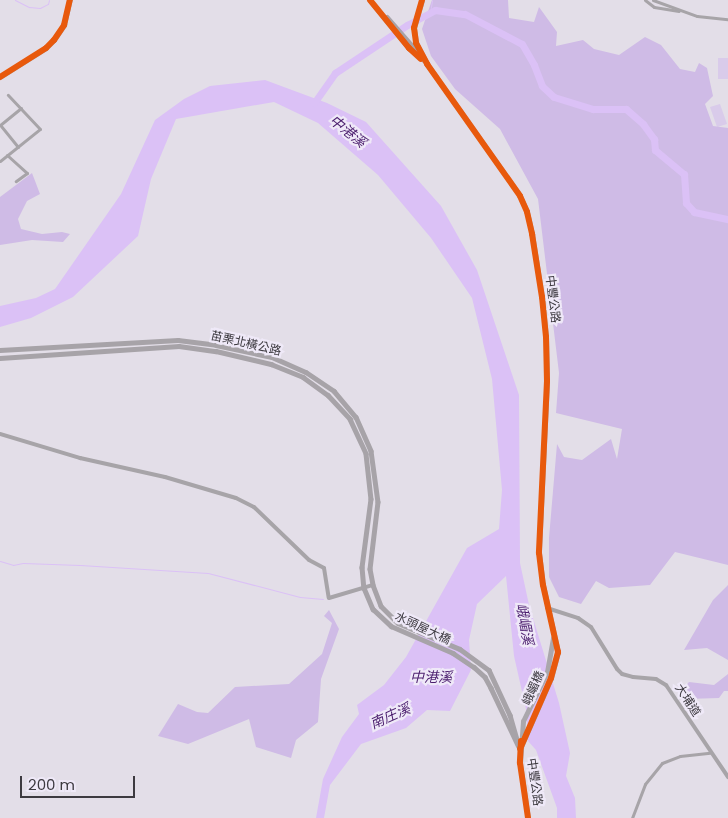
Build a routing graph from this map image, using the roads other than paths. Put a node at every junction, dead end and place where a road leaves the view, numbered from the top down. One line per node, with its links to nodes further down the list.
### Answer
1 (70, 0): 11 (main road)
2 (371, 0): 9 (main road)
3 (422, 0): 8 (main road)
4 (645, 0): 6 (street)
5 (653, 0): 6 (street)
6 (687, 12): 7 (street)
7 (728, 19)
8 (414, 27): 9 (main road); 10 (main road, 中豐公路)
9 (401, 34): 10 (main road)
10 (425, 61): 23 (main road, 中豐公路)
11 (0, 77)
12 (8, 94): 13 (street)
13 (21, 108): 14 (street); 14 (street)
14 (18, 147): 15 (street)
15 (7, 155): 16 (street); 17 (street)
16 (0, 161)
17 (16, 181)
18 (0, 350): 21 (main road, 苗栗北橫公路)
19 (0, 358): 22 (main road, 苗栗北橫公路)
20 (0, 434): 22 (street)
21 (372, 585): 22 (street); 27 (main road, 水頭屋大橋)
22 (364, 588): 30 (main road, 水頭屋大橋)
23 (547, 608): 24 (main road, 中豐公路); 31 (street, 大埔道)
24 (554, 634): 25 (main road, 中豐公路); 26 (main road, 中豐公路)
25 (552, 650): 28 (main road, 峨嵋橋)
26 (558, 652): 29 (main road, 峨嵋橋)
27 (510, 715): 28 (main road); 30 (main road)
28 (523, 720): 30 (main road, 中豐公路)
29 (526, 733): 30 (main road, 中豐公路)
30 (520, 749): 33 (main road, 中豐公路)
31 (710, 753): 32 (street, 大埔道); 34 (street)
32 (728, 777)
33 (528, 818)
34 (632, 818)

